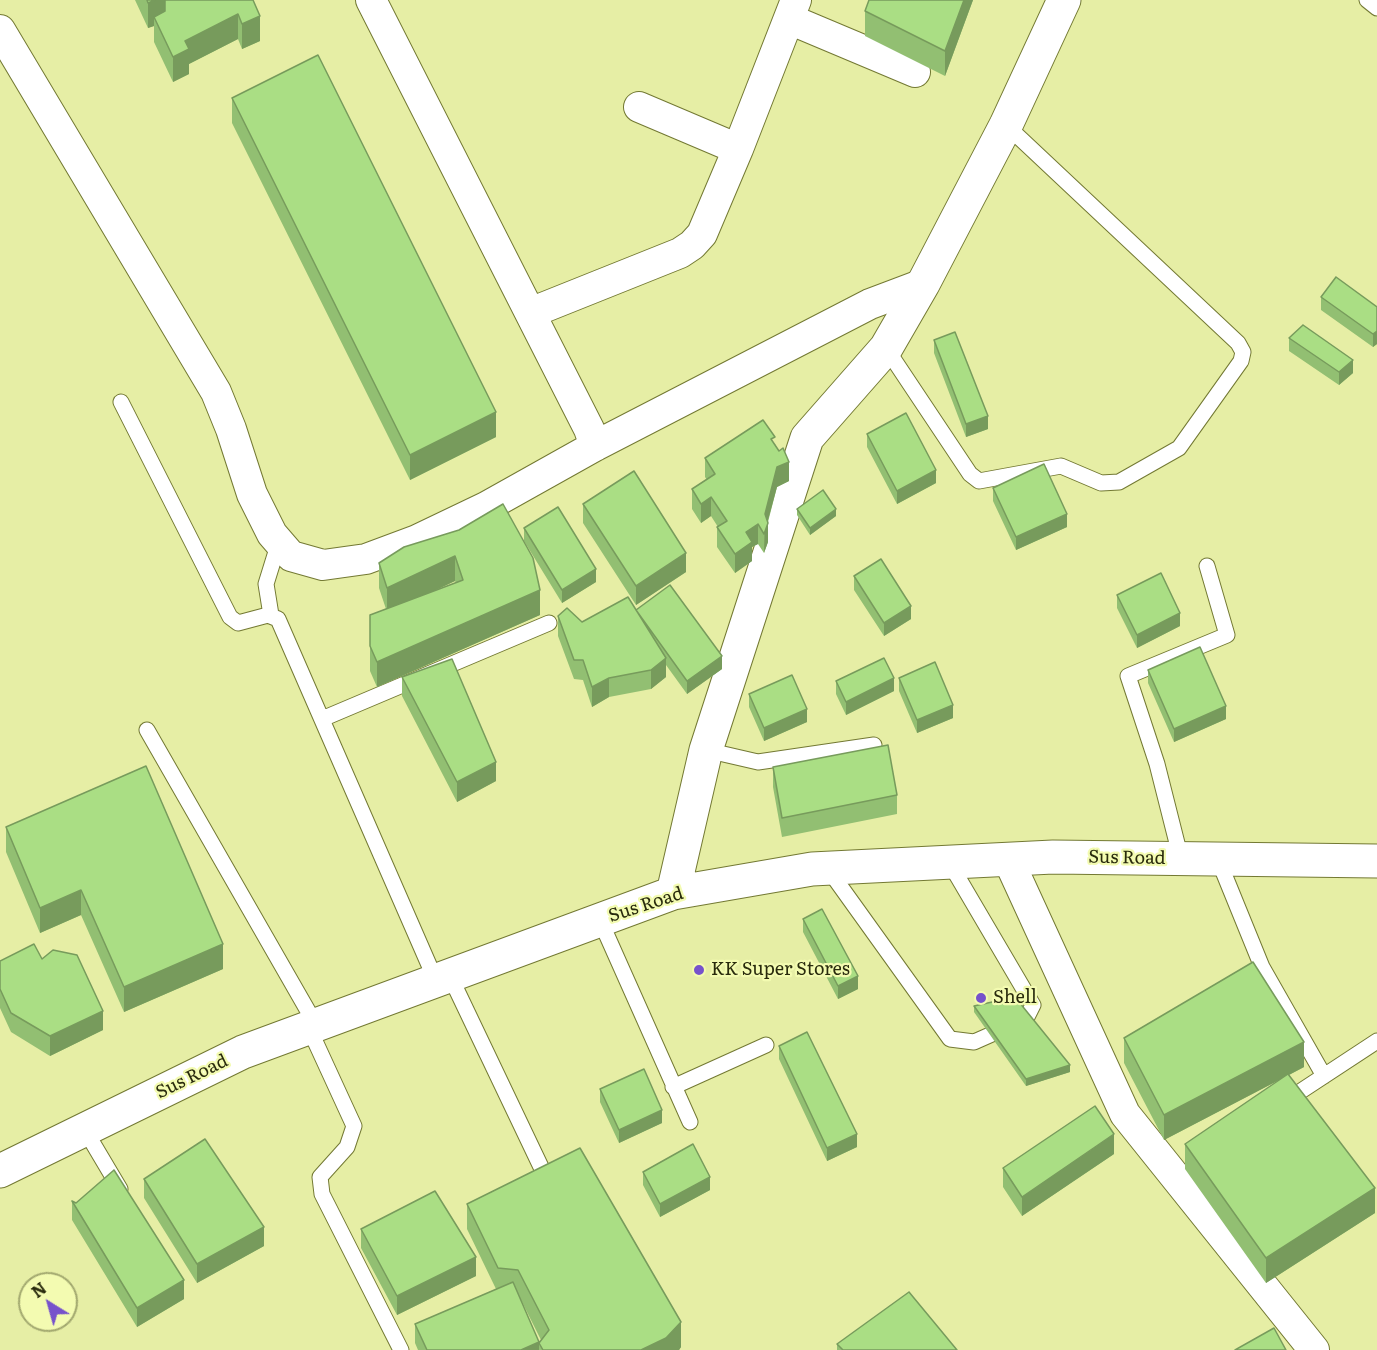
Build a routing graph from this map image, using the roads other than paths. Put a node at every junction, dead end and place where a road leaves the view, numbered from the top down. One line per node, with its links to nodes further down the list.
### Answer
1 (371, 0): 12 (street)
2 (1064, 0): 9 (main road)
3 (1366, 0): 4 (lane)
4 (1377, 8)
5 (792, 9): 7 (street); 10 (street)
6 (0, 30): 16 (street)
7 (915, 72)
8 (639, 107): 10 (street)
9 (1006, 125): 11 (main road); 13 (lane)
10 (738, 149): 12 (street)
11 (924, 284): 13 (main road); 15 (street)
12 (530, 313): 15 (street)
13 (885, 348): 23 (main road)
14 (121, 402): 18 (lane)
15 (595, 446): 16 (street)
16 (279, 542): 18 (lane)
17 (1207, 566): 24 (lane)
18 (271, 615): 20 (lane)
19 (549, 623): 20 (lane)
20 (322, 719): 32 (lane)
21 (147, 730): 33 (lane)
22 (874, 745): 23 (lane)
23 (706, 750): 30 (main road)
24 (1180, 859): 25 (main road, Sus Road); 26 (main road, Sus Road)
25 (1218, 859): 27 (main road, Sus Road); 36 (lane)
26 (1008, 860): 28 (main road, Sus Road); 45 (street)
27 (1377, 861)
28 (950, 862): 29 (main road, Sus Road); 29 (lane)
29 (828, 869): 30 (main road, Sus Road)
30 (672, 894): 31 (main road, Sus Road)
31 (600, 920): 32 (main road, Sus Road); 37 (lane)
32 (443, 978): 33 (main road, Sus Road); 41 (lane)
33 (313, 1026): 40 (main road, Sus Road); 44 (lane)
34 (1377, 1041): 36 (lane)
35 (766, 1045): 37 (lane)
36 (1324, 1076): 38 (lane)
37 (673, 1087): 39 (lane)
38 (1298, 1094)
39 (690, 1122)
40 (85, 1130): 42 (main road, Sus Road); 43 (lane)
41 (541, 1167)
42 (0, 1171)
43 (126, 1200)
44 (401, 1350)
45 (1314, 1350)

